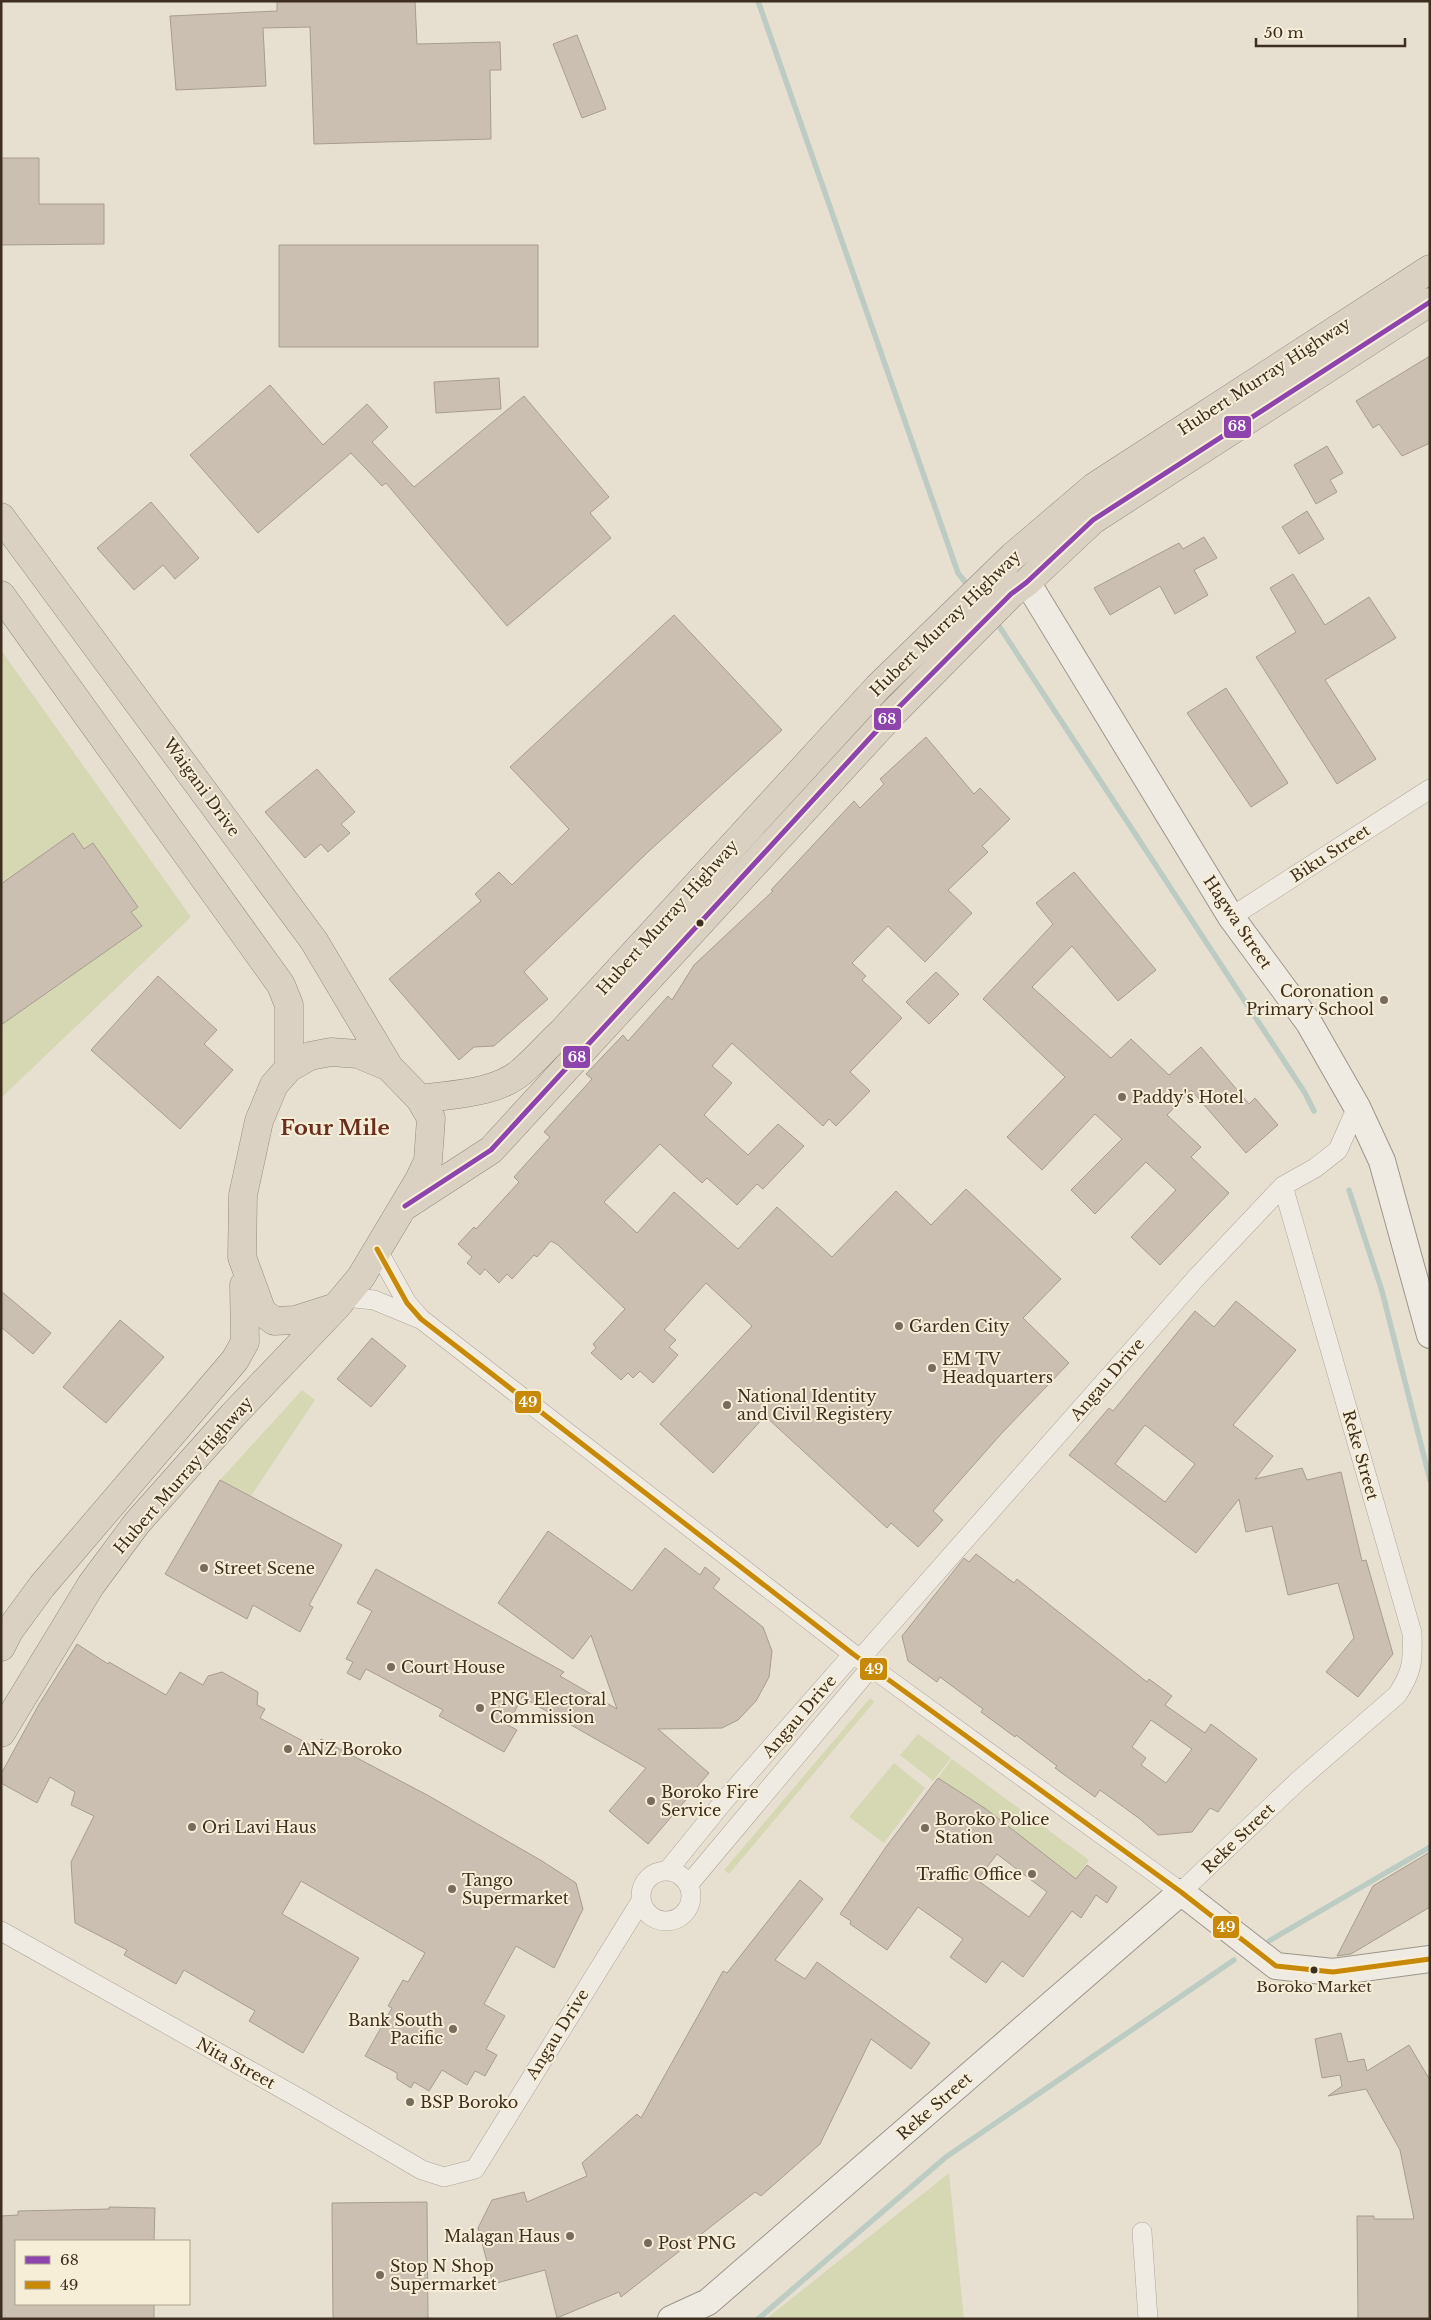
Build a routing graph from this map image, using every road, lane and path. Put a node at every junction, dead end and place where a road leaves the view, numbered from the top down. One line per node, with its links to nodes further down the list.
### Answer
1 (1430, 268): 6 (highway, Hubert Murray Highway)
2 (1430, 302): 4 (highway, Hubert Murray Highway)
3 (1, 517): 9 (highway, Waigani Drive)
4 (1019, 588): 6 (highway, Hubert Murray Highway); 8 (street, Hagwa Street)
5 (1, 596): 10 (highway)
6 (959, 628): 11 (highway, Hubert Murray Highway); 14 (highway, Hubert Murray Highway)
7 (1430, 789): 8 (street, Biku Street)
8 (1230, 917): 12 (street, Hagwa Street)
9 (388, 1067): 10 (highway); 11 (highway)
10 (289, 1068): 16 (highway)
11 (420, 1099): 14 (highway, Hubert Murray Highway)
12 (1357, 1107): 13 (street, Angau Drive); 19 (street, Hagwa Street)
13 (1283, 1186): 21 (street, Angau Drive); 25 (street, Reke Street)
14 (405, 1206): 15 (highway, Hubert Murray Highway)
15 (377, 1249): 17 (highway, Hubert Murray Highway); 18 (street)
16 (242, 1257): 17 (highway); 20 (highway)
17 (340, 1302): 18 (street); 22 (highway, Hubert Murray Highway)
18 (421, 1319): 21 (street)
19 (1430, 1335)
20 (1, 1647)
21 (861, 1660): 23 (street, Angau Drive); 24 (street); 25 (street)
22 (1, 1733)
23 (668, 1870): 24 (street); 26 (street)
24 (689, 1884): 26 (street)
25 (1181, 1892): 28 (street); 31 (street, Reke Street)
26 (640, 1901): 29 (street, Angau Drive)
27 (1, 1931): 29 (street, Nita Street)
28 (1430, 1959)
29 (475, 2169)
30 (1142, 2232): 32 (street)
31 (671, 2319)
32 (1148, 2319)

